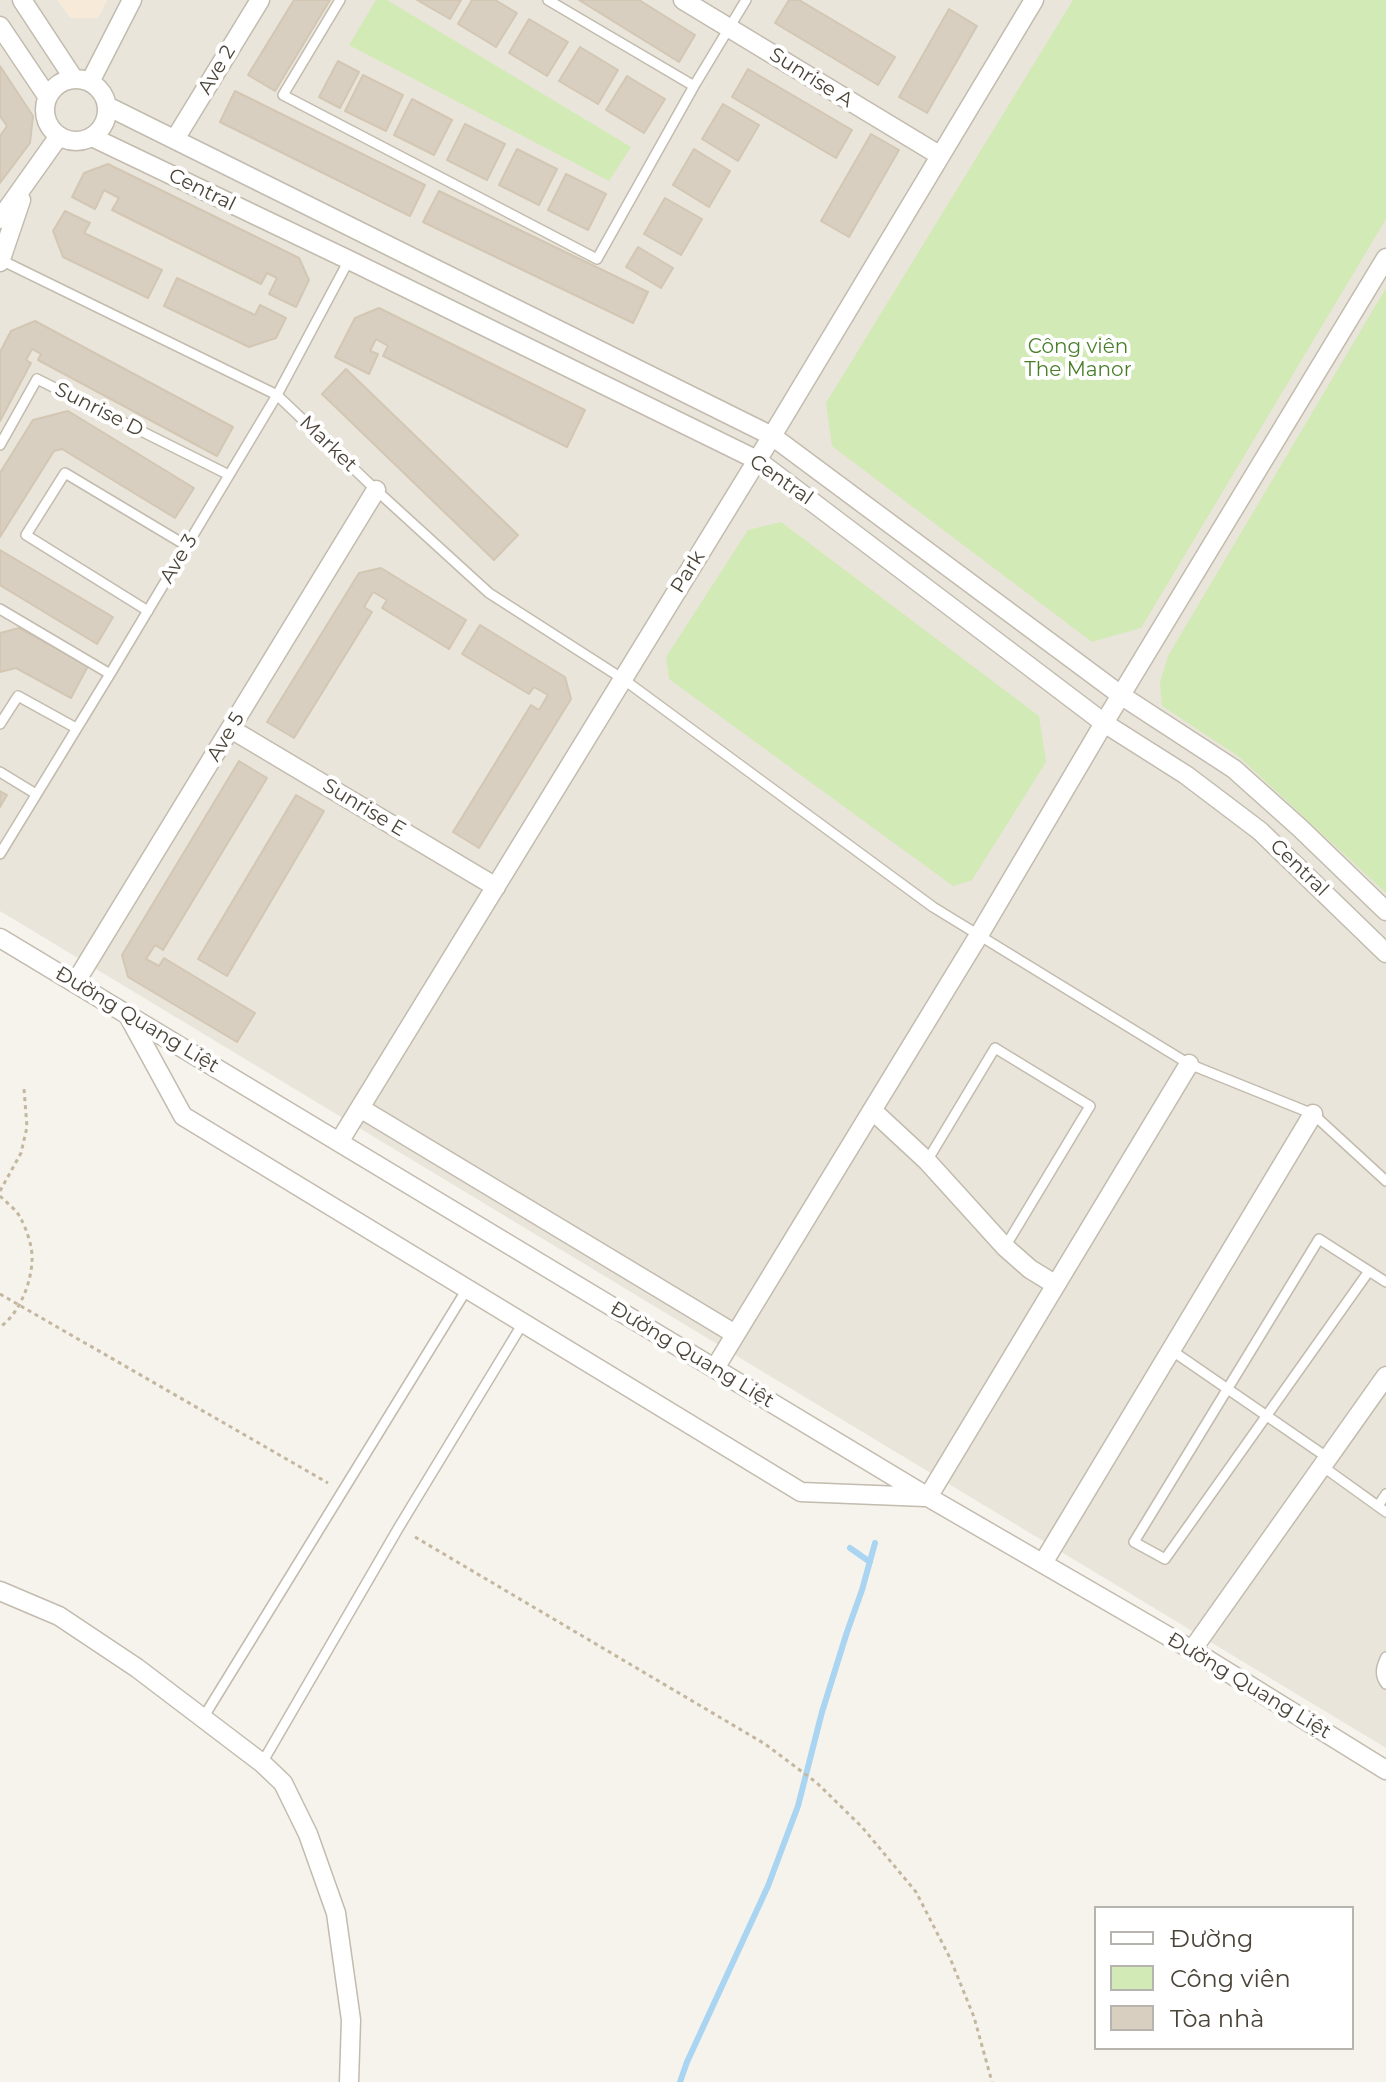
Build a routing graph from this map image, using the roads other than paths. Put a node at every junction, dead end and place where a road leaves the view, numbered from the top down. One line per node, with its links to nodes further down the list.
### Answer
1 (22, 0): 11 (street)
2 (132, 0): 11 (street)
3 (260, 0): 17 (street, Ave 2)
4 (340, 0): 12 (lane)
5 (548, 0): 12 (lane)
6 (683, 0): 10 (street, Sunrise A)
7 (746, 0): 10 (lane)
8 (1034, 0): 18 (street, Park)
9 (0, 26): 13 (street)
10 (730, 28): 12 (lane); 18 (street, Sunrise A)
11 (82, 81): 13 (street); 14 (street)
12 (694, 86)
13 (47, 96): 15 (street)
14 (107, 106): 16 (street); 17 (street, Central)
15 (59, 136): 16 (street); 19 (street)
16 (92, 137): 22 (street, Central)
17 (175, 139): 25 (street, Central)
18 (939, 155): 25 (street, Park)
19 (27, 180): 20 (street); 23 (street)
20 (0, 219)
21 (1386, 258): 35 (street)
22 (349, 260): 24 (lane, Ave 3); 27 (street, Central)
23 (0, 261): 24 (lane, Market)
24 (277, 395): 28 (lane, Ave 3); 29 (lane, Market)
25 (772, 436): 27 (street, Park); 35 (street, Central)
26 (0, 445): 28 (lane, Sunrise D)
27 (757, 460): 34 (street, Park); 36 (street, Central)
28 (229, 475): 30 (lane, Ave 3)
29 (376, 490): 34 (lane, Market); 39 (street, Ave 5)
30 (187, 546): 32 (lane, Ave 3); 32 (lane)
31 (0, 609): 33 (lane)
32 (148, 611): 33 (lane, Ave 3)
33 (110, 674): 38 (lane, Ave 3)
34 (623, 679): 43 (street, Park); 45 (lane, Market)
35 (1122, 696): 36 (street); 44 (street, Central)
36 (1104, 723): 45 (street); 47 (street, Central)
37 (0, 724): 38 (lane)
38 (76, 728): 41 (lane, Ave 3)
39 (231, 729): 43 (street, Sunrise E); 48 (street, Ave 5)
40 (0, 772): 41 (lane)
41 (36, 794): 42 (lane, Ave 3)
42 (1, 851)
43 (496, 887): 51 (street, Park)
44 (1386, 911)
45 (979, 935): 50 (lane, Market); 52 (street)
46 (0, 938): 48 (street, Đường Quang Liệt)
47 (1386, 953)
48 (75, 983): 49 (street, Đường Quang Liệt)
49 (128, 1015): 54 (street, Đường Quang Liệt); 61 (street)
50 (1189, 1064): 53 (lane, Market); 60 (street)
51 (360, 1108): 54 (street, Park); 63 (street)
52 (872, 1110): 55 (street); 63 (street)
53 (1313, 1114): 56 (lane); 64 (street)
54 (339, 1142): 65 (street, Đường Quang Liệt)
55 (927, 1161): 57 (street); 57 (lane)
56 (1386, 1181)
57 (1005, 1247): 60 (street)
58 (1369, 1271): 59 (lane); 67 (lane); 68 (lane)
59 (1386, 1282)
60 (1056, 1285): 71 (street)
61 (467, 1289): 62 (street); 78 (lane)
62 (523, 1323): 71 (street); 79 (lane)
63 (735, 1334): 65 (street)
64 (1171, 1350): 67 (lane); 73 (street)
65 (715, 1368): 71 (street, Đường Quang Liệt)
66 (1386, 1376): 69 (street)
67 (1227, 1388): 68 (lane); 68 (lane)
68 (1267, 1415): 69 (lane)
69 (1325, 1462): 72 (lane); 75 (street)
70 (1386, 1494): 72 (lane)
71 (928, 1497): 73 (street, Đường Quang Liệt)
72 (1382, 1509)
73 (1043, 1563): 75 (street, Đường Quang Liệt)
74 (0, 1591): 78 (street)
75 (1192, 1650): 80 (street, Đường Quang Liệt)
76 (1386, 1657): 77 (lane)
77 (1386, 1684)
78 (203, 1718): 79 (street)
79 (262, 1763): 81 (street)
80 (1386, 1770)
81 (349, 2082)

